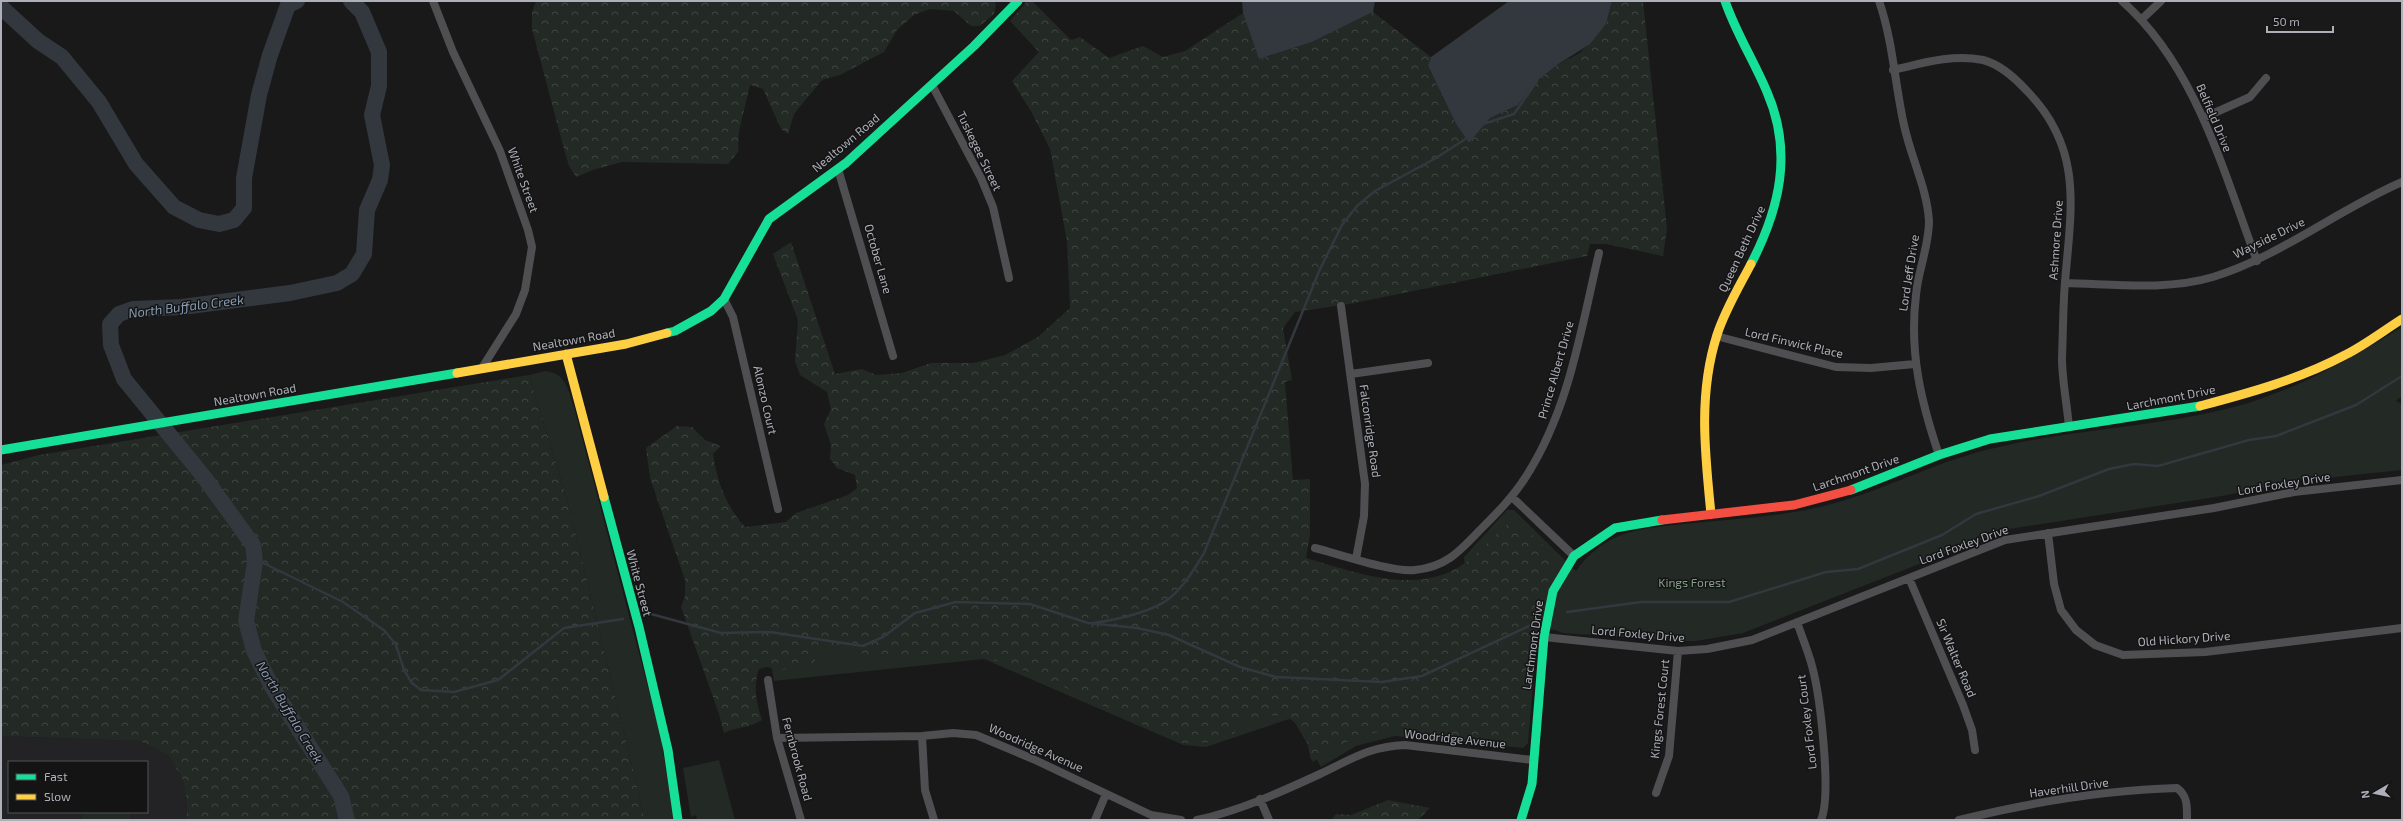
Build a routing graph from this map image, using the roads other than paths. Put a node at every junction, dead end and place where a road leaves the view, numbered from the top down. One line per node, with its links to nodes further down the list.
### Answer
1 (433, 1): 26 (street, White Street)
2 (1018, 1): 10 (street, Nealtown Road)
3 (1725, 1): 21 (street, Queen Beth Drive)
4 (1880, 1): 8 (street, Lord Jeff Drive)
5 (2122, 1): 7 (street, Belfield Drive)
6 (2161, 1): 7 (street)
7 (2142, 19): 11 (street, Belfield Drive)
8 (1893, 70): 17 (street, Ashmore Drive); 25 (street, Lord Jeff Drive)
9 (2266, 78): 11 (street)
10 (932, 85): 12 (street, Nealtown Road); 16 (street, Tuskegee Street)
11 (2203, 118): 15 (street, Belfield Drive)
12 (838, 169): 18 (street, Nealtown Road); 23 (street, October Lane)
13 (2402, 182): 15 (street, Wayside Drive)
14 (1599, 253): 32 (street, Prince Albert Drive)
15 (2256, 261): 17 (street, Wayside Drive)
16 (1009, 278)
17 (2065, 283): 28 (street, Ashmore Drive)
18 (724, 298): 22 (street, Nealtown Road); 33 (street, Alonzo Court)
19 (1341, 306): 27 (street, Falconridge Road)
20 (2402, 319): 28 (street, Larchmont Drive)
21 (1716, 336): 25 (street, Lord Finwick Place); 34 (street, Queen Beth Drive)
22 (566, 354): 26 (street, Nealtown Road); 53 (street, White Street)
23 (893, 356)
24 (1428, 363): 27 (street)
25 (1914, 364): 30 (street, Lord Jeff Drive)
26 (482, 368): 29 (street, Nealtown Road)
27 (1350, 374): 38 (street, Falconridge Road)
28 (2069, 427): 30 (street, Larchmont Drive)
29 (1, 450)
30 (1938, 455): 34 (street, Larchmont Drive)
31 (2402, 480): 35 (street, Lord Foxley Drive)
32 (1512, 497): 37 (street); 38 (street, Prince Albert Drive)
33 (778, 509)
34 (1712, 514): 37 (street, Larchmont Drive)
35 (2048, 533): 39 (street, Lord Foxley Drive); 41 (street, Old Hickory Drive)
36 (1315, 548): 38 (street, Prince Albert Drive)
37 (1574, 556): 42 (street, Larchmont Drive)
38 (1356, 559)
39 (1909, 578): 40 (street, Lord Foxley Drive); 47 (street, Sir Walter Road)
40 (1797, 622): 43 (street, Lord Foxley Drive); 61 (street, Lord Foxley Court)
41 (2402, 628)
42 (1544, 637): 43 (street, Lord Foxley Drive); 48 (street, Larchmont Drive)
43 (1678, 650): 49 (street, Kings Forest Court)
44 (768, 680): 46 (street, Fernbrook Road)
45 (922, 736): 46 (street, Woodridge Avenue); 50 (street, Woodridge Avenue); 55 (street)
46 (777, 738): 54 (street, Fernbrook Road)
47 (1975, 750)
48 (1533, 760): 51 (street, Woodridge Avenue); 60 (street, Larchmont Drive)
49 (1656, 793)
50 (1106, 794): 56 (street); 57 (street, Woodridge Avenue)
51 (1260, 799): 58 (street, Woodridge Avenue); 59 (street)
52 (1988, 817): 62 (street, Haverhill Drive); 63 (street, Haverhill Drive)
53 (678, 820)
54 (801, 820)
55 (934, 820)
56 (1095, 820)
57 (1181, 820)
58 (1197, 820)
59 (1269, 820)
60 (1521, 820)
61 (1821, 820)
62 (1958, 820)
63 (2187, 820)

